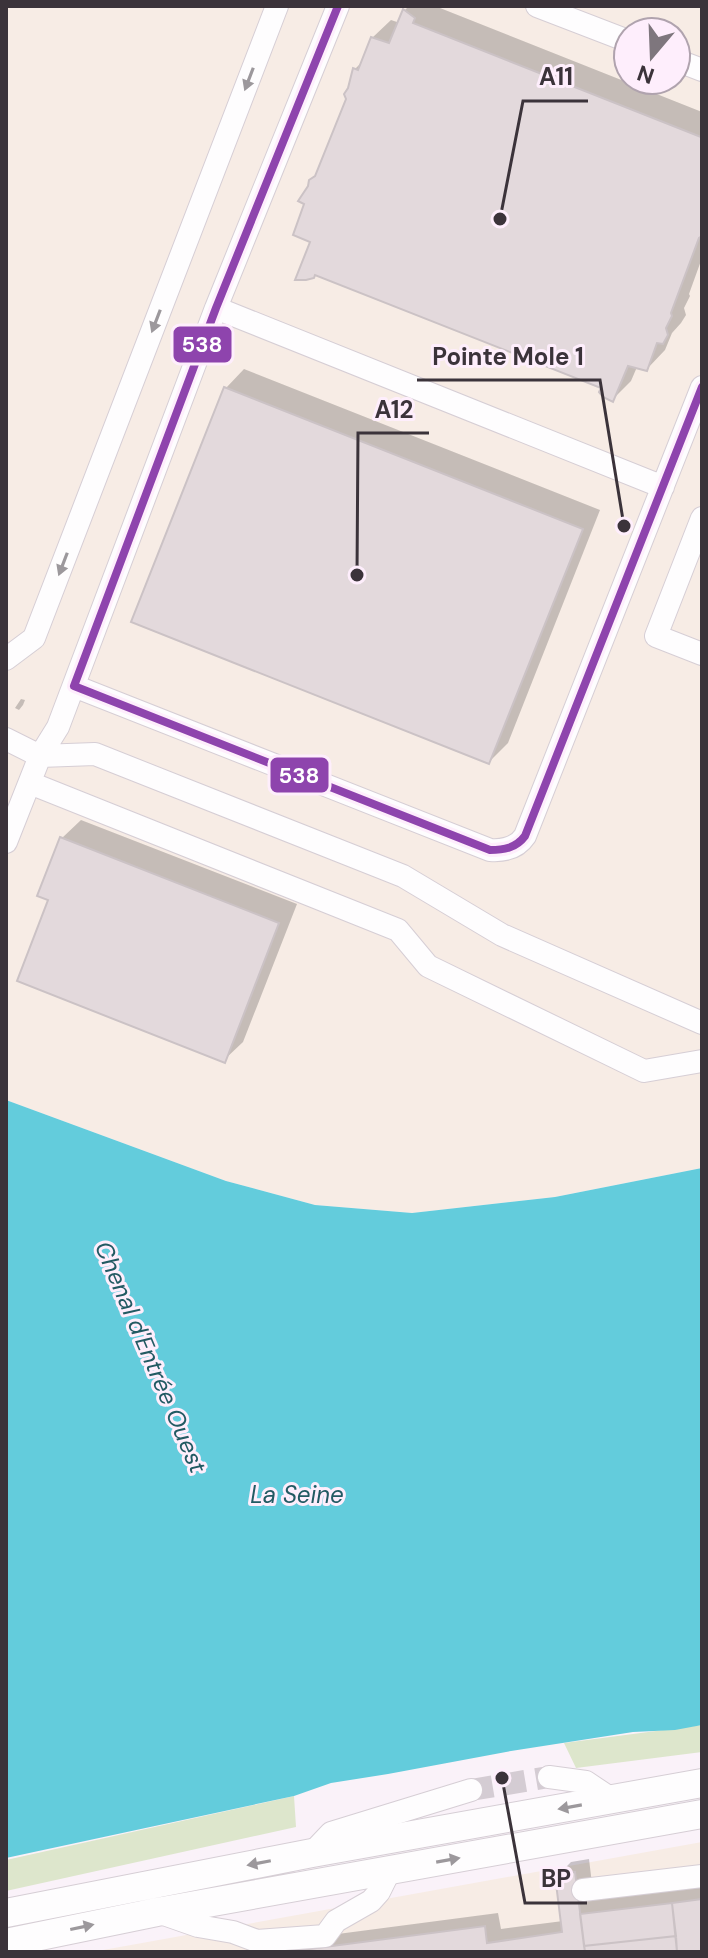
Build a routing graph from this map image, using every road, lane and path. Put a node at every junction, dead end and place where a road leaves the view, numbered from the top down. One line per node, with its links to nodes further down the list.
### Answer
1 (277, 6): 10 (street, one-way to 10)
2 (338, 6): 5 (street)
3 (537, 6): 4 (street)
4 (612, 35)
5 (216, 308): 7 (street); 11 (street)
6 (702, 387): 7 (street)
7 (663, 487): 11 (street)
8 (702, 518): 9 (street)
9 (702, 654)
10 (6, 659)
11 (74, 686): 13 (street)
12 (6, 739): 13 (street)
13 (40, 756): 14 (street); 16 (street)
14 (30, 783): 15 (street); 17 (street)
15 (6, 842)
16 (702, 1023)
17 (702, 1061)
18 (549, 1777): 21 (street)
19 (702, 1783): 21 (main road)
20 (471, 1790): 23 (street)
21 (613, 1800): 23 (main road, one-way to 23)
22 (702, 1814): 24 (main road, one-way to 22)
23 (312, 1853): 28 (main road, one-way to 28)
24 (390, 1870): 27 (main road); 27 (street)
25 (702, 1876): 26 (street)
26 (583, 1890)
27 (157, 1912): 29 (main road, one-way to 27)
28 (6, 1913)
29 (6, 1943)

